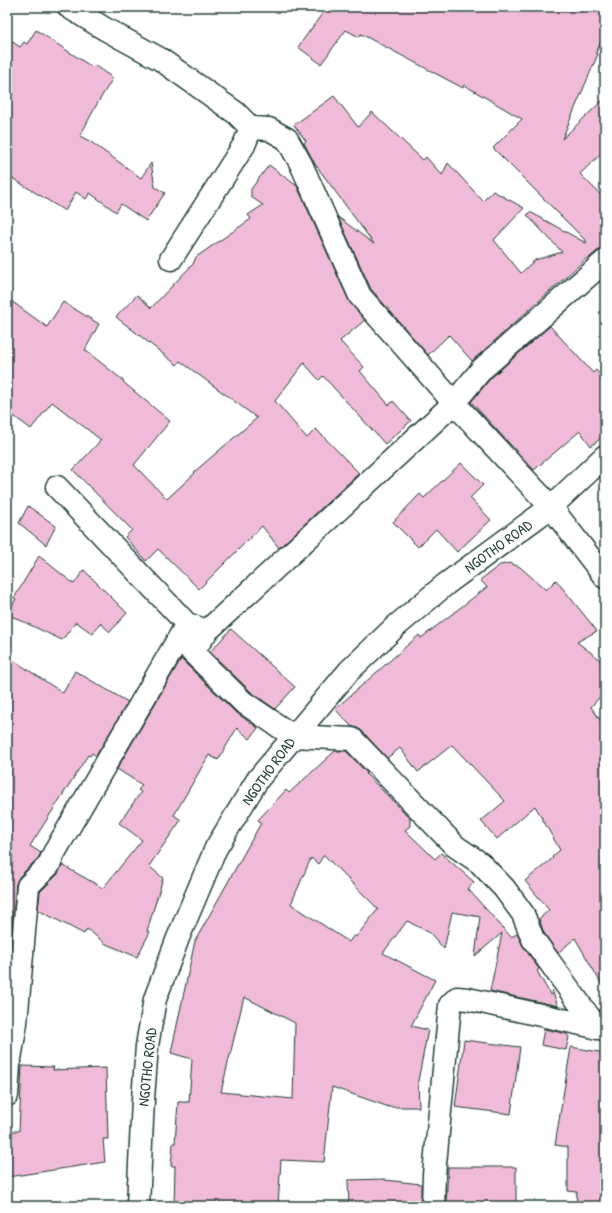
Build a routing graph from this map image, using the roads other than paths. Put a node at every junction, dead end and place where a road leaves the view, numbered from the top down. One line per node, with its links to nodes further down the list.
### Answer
1 (69, 7): 2 (street)
2 (251, 128): 3 (street); 5 (street)
3 (171, 259)
4 (605, 261): 5 (street)
5 (454, 403): 8 (street); 11 (street)
6 (605, 456): 8 (street, NGOTHO ROAD)
7 (57, 487): 10 (street)
8 (550, 507): 9 (street); 12 (street, NGOTHO ROAD)
9 (605, 577)
10 (187, 624): 11 (street); 14 (street)
11 (207, 631): 12 (street)
12 (293, 736): 13 (street); 15 (street, NGOTHO ROAD)
13 (601, 1028): 16 (street)
14 (7, 1095)
15 (138, 1206)
16 (433, 1206)

